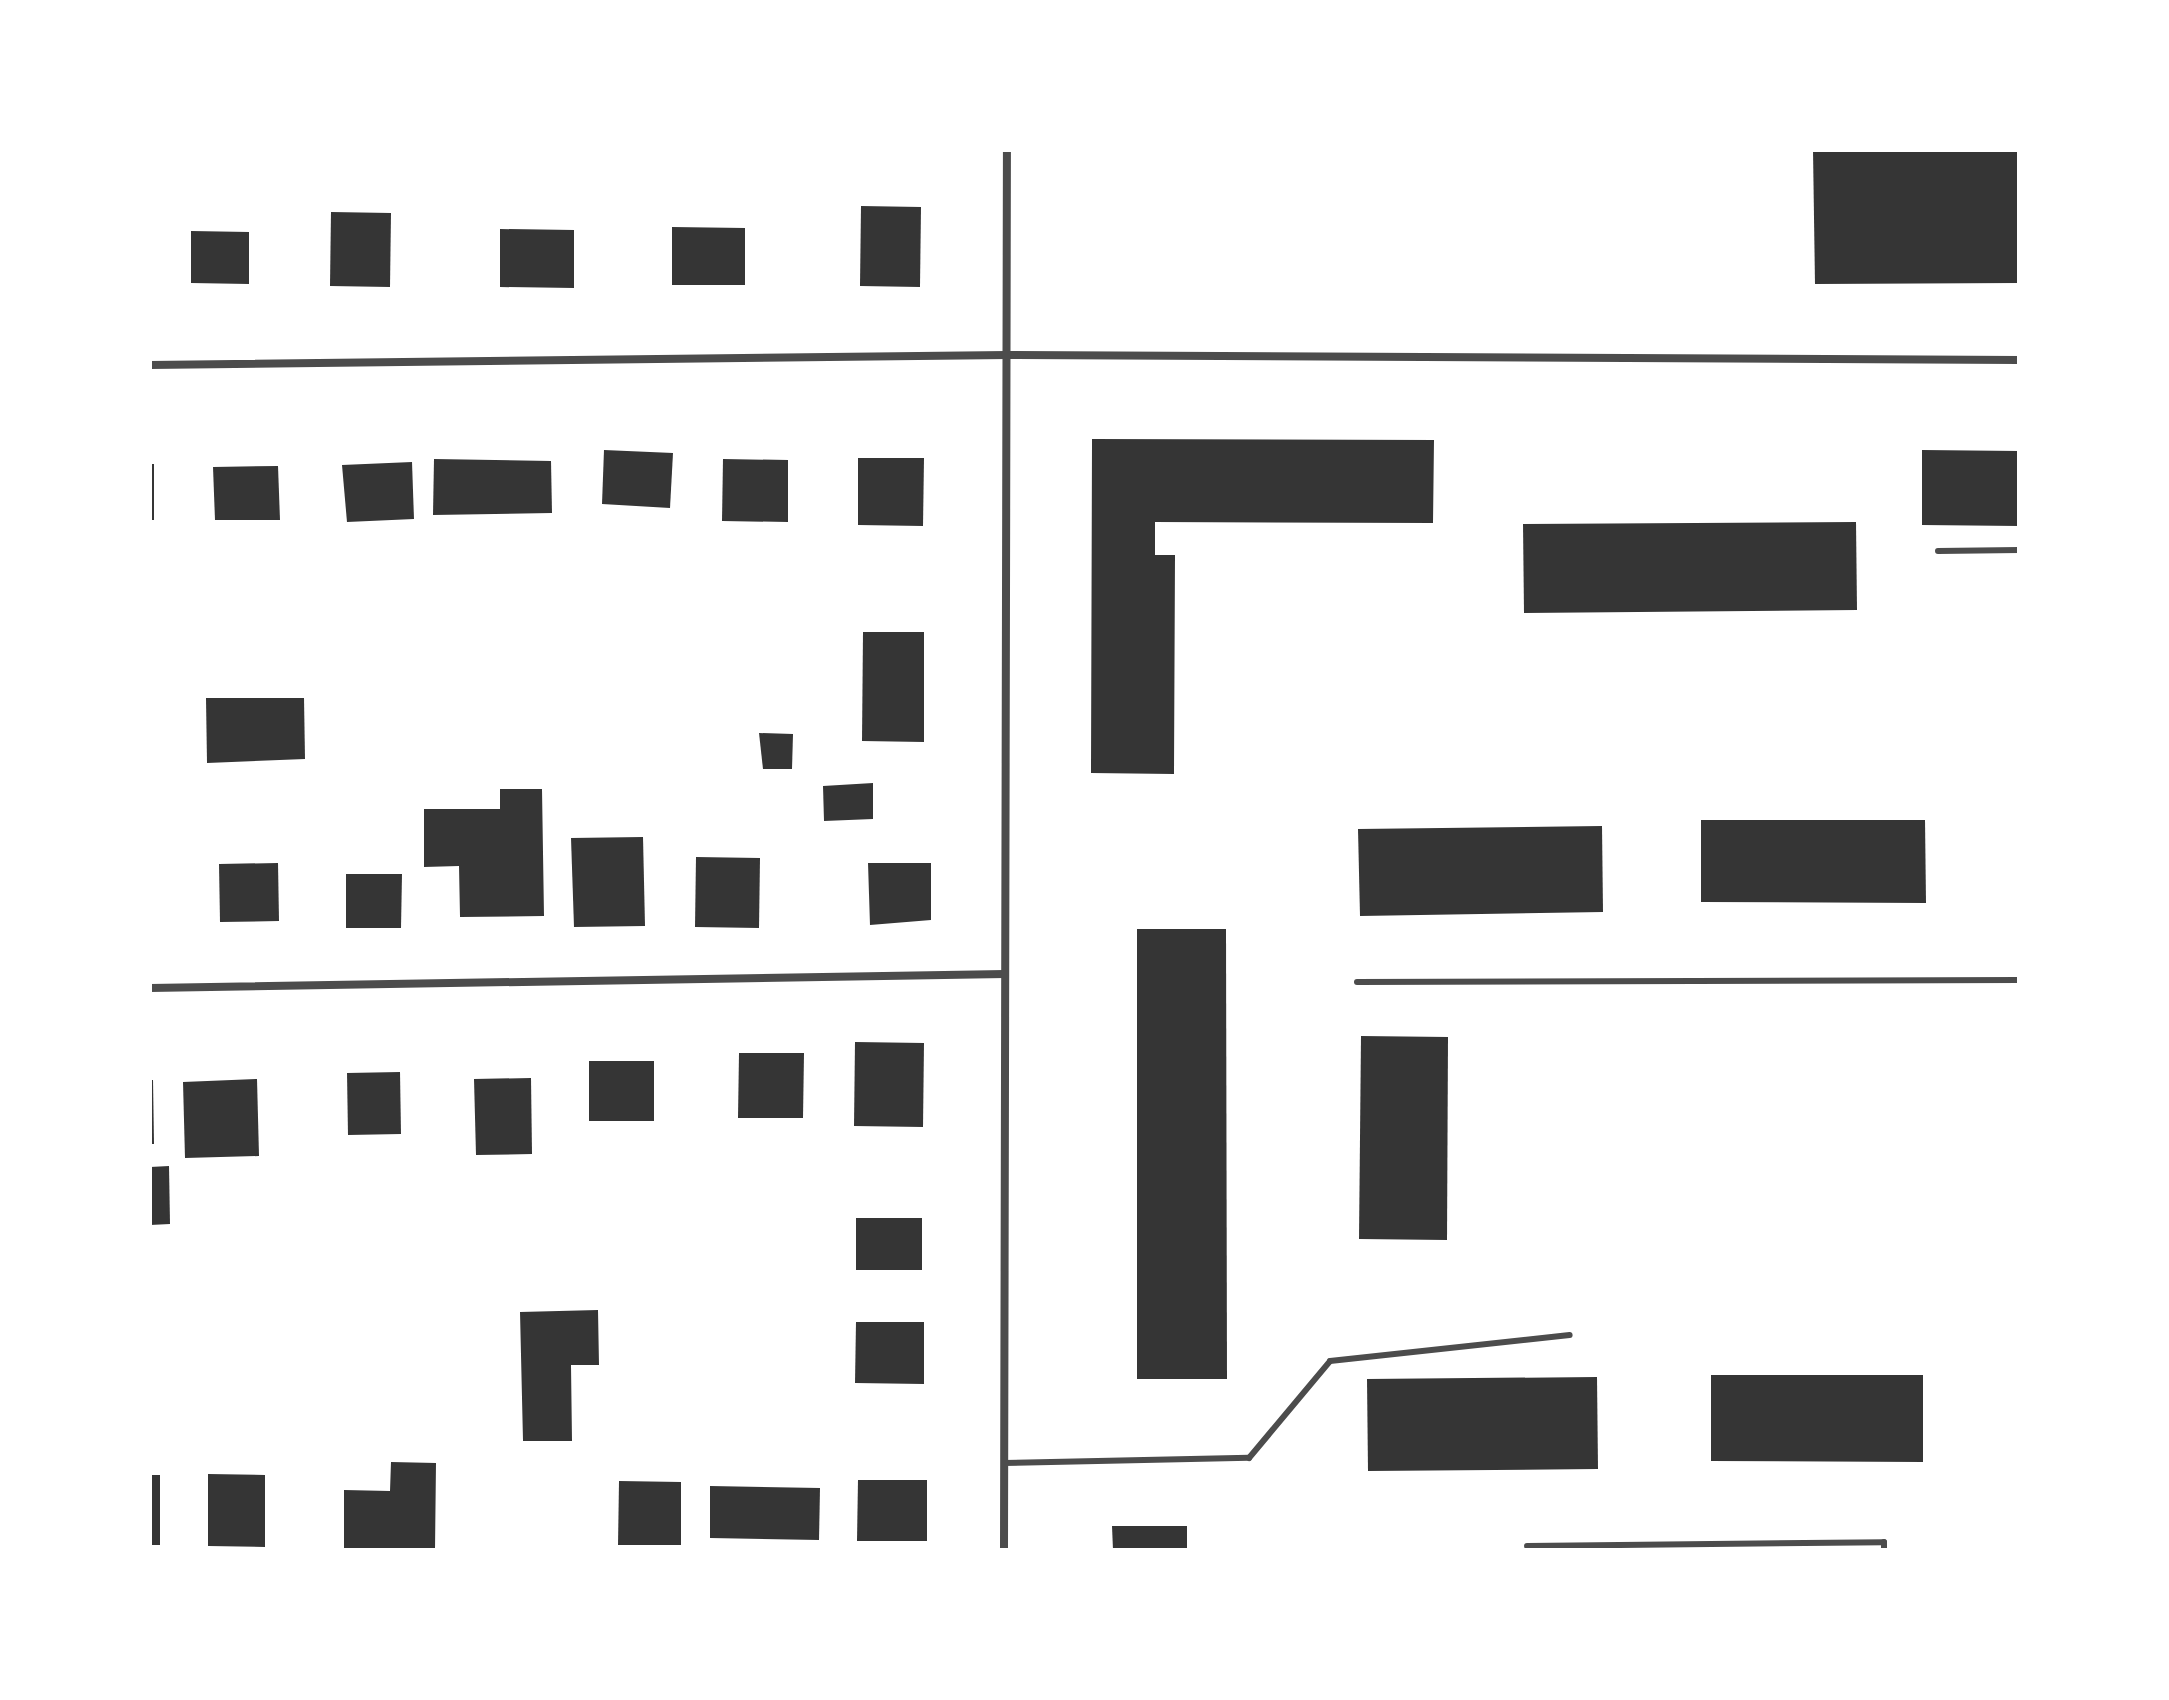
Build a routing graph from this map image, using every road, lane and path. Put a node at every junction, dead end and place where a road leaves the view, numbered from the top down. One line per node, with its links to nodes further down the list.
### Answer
1 (1007, 150): 2 (street)
2 (1007, 355): 3 (street); 4 (street); 7 (street)
3 (2019, 360)
4 (150, 365)
5 (2019, 550): 6 (lane)
6 (1938, 551)
7 (1005, 974): 10 (street); 12 (street)
8 (2019, 980): 9 (lane)
9 (1357, 982)
10 (150, 988)
11 (1570, 1335): 12 (lane)
12 (1004, 1463): 14 (street)
13 (1527, 1546): 15 (lane)
14 (1004, 1550)
15 (1884, 1550)

